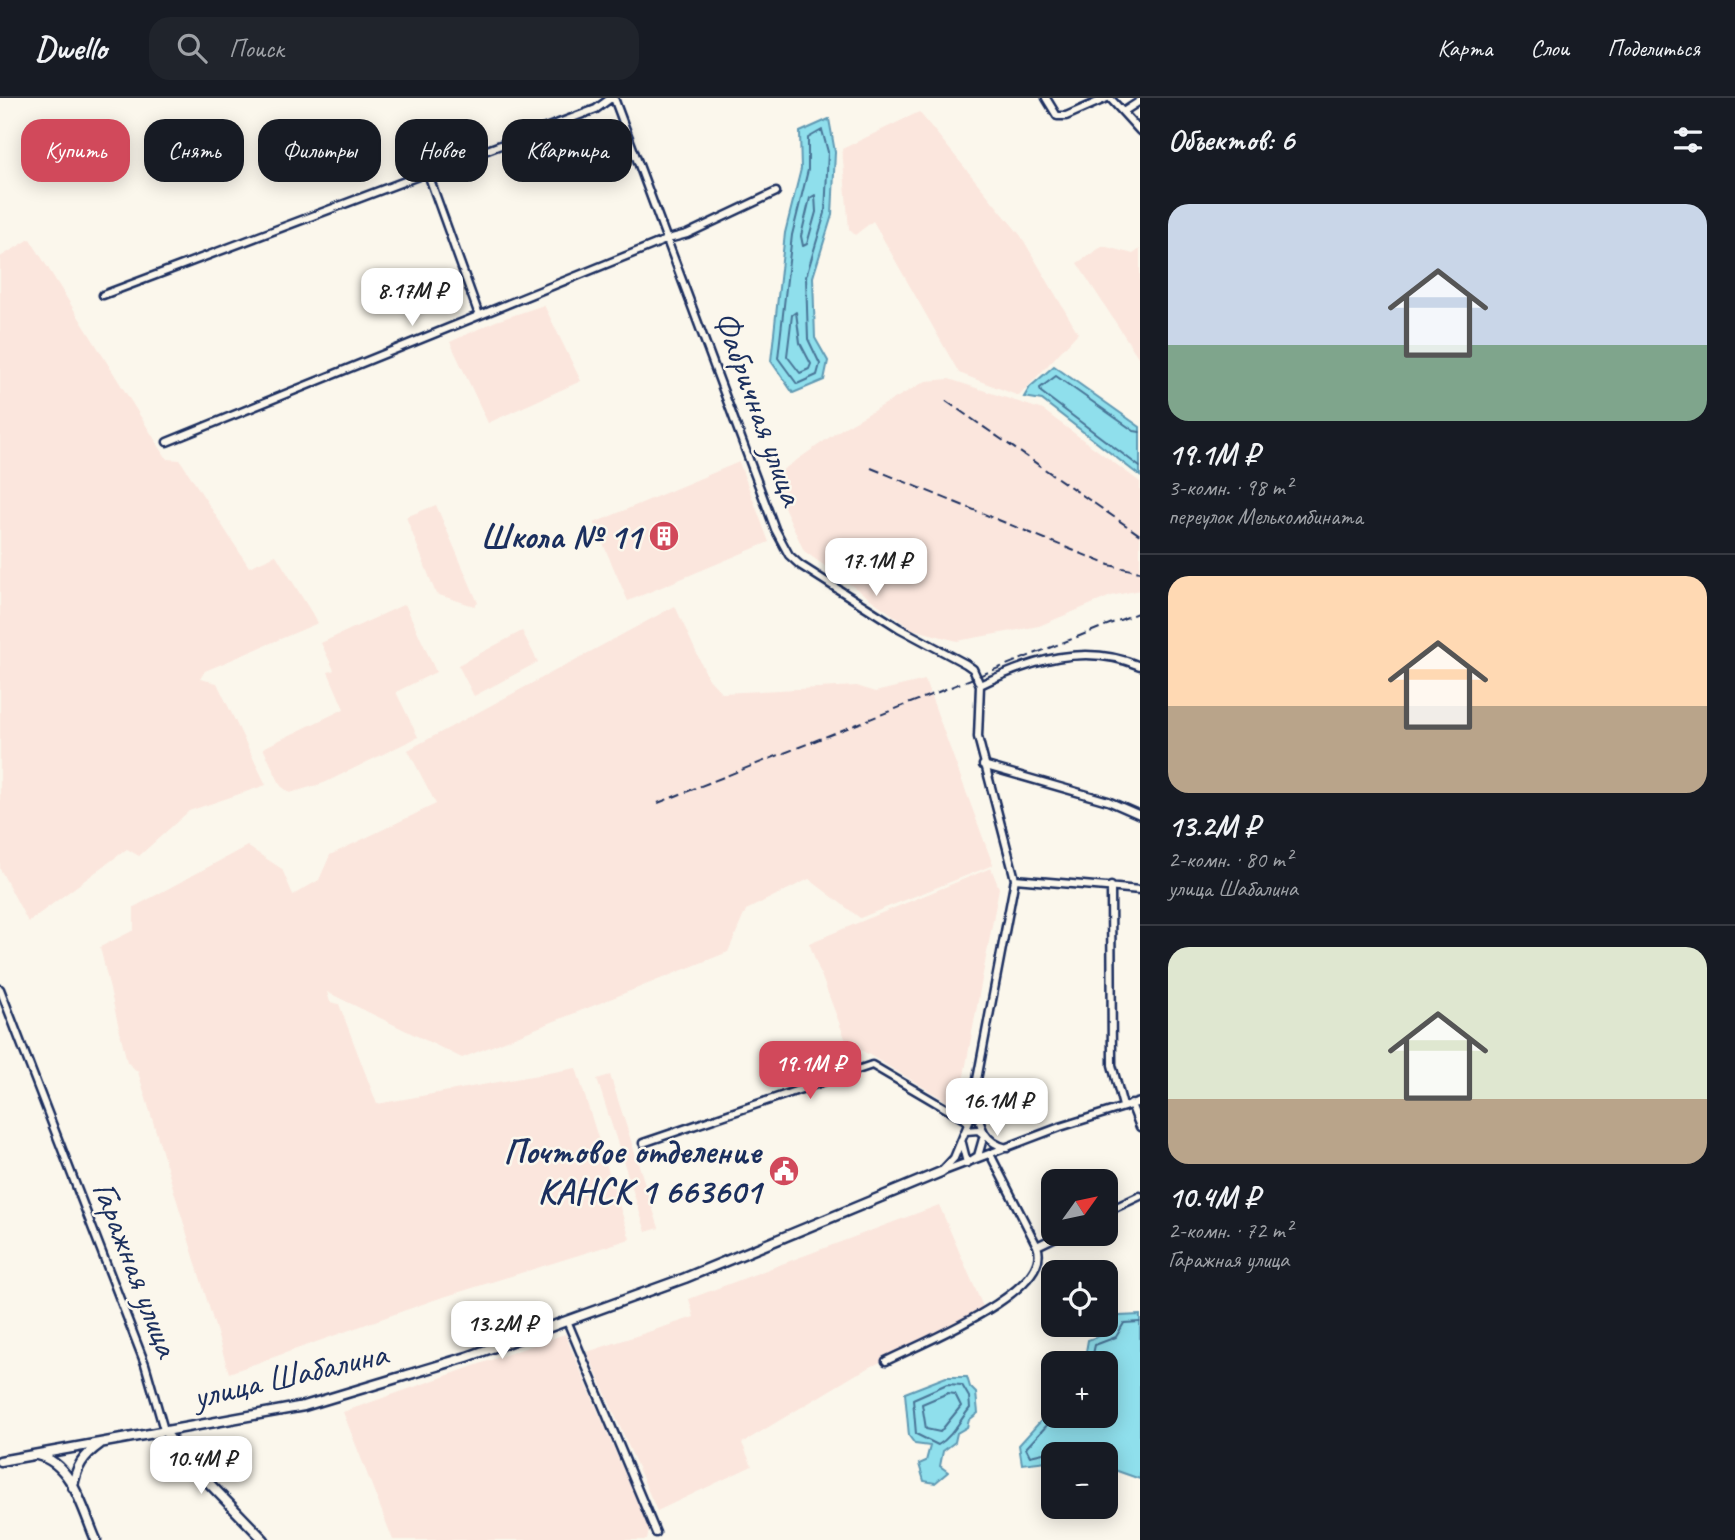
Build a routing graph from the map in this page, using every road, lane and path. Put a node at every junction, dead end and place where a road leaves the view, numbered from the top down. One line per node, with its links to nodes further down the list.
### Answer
1 (612, 98): 7 (street); 11 (street, Фабричная улица)
2 (1046, 98): 3 (street)
3 (1109, 98): 5 (street)
4 (1140, 101): 5 (street)
5 (1123, 112): 6 (street)
6 (1140, 131)
7 (488, 151)
8 (407, 182): 12 (street)
9 (431, 182): 13 (street)
10 (776, 192): 11 (street)
11 (668, 239): 13 (street); 16 (street, Фабричная улица)
12 (103, 295)
13 (479, 315): 14 (street)
14 (167, 442)
15 (1140, 666): 16 (street)
16 (980, 685): 17 (street)
17 (983, 765): 18 (street); 19 (street)
18 (1140, 815)
19 (1015, 879): 20 (street); 23 (street)
20 (1111, 886): 21 (street); 26 (street)
21 (1140, 890)
22 (0, 989): 43 (street, Гаражная улица)
23 (974, 1099): 27 (street); 30 (street)
24 (1140, 1102): 25 (street, улица Шабалина)
25 (1131, 1104): 26 (street, улица Шабалина); 28 (street)
26 (1123, 1106): 33 (street, улица Шабалина)
27 (969, 1122): 29 (street); 32 (street)
28 (1140, 1127)
29 (966, 1131): 30 (street); 31 (street)
30 (984, 1135): 33 (street); 35 (street)
31 (962, 1142): 35 (street); 36 (street)
32 (643, 1143)
33 (1010, 1149): 34 (street, улица Шабалина)
34 (991, 1156): 35 (street, улица Шабалина); 40 (street)
35 (967, 1163): 36 (street, улица Шабалина)
36 (941, 1172): 41 (street, улица Шабалина)
37 (1140, 1196): 38 (street)
38 (1118, 1206)
39 (1041, 1244): 40 (street)
40 (1037, 1246): 42 (street)
41 (568, 1323): 43 (street, улица Шабалина); 48 (street)
42 (886, 1361)
43 (164, 1430): 44 (street, улица Шабалина); 50 (street, Гаражная улица)
44 (105, 1441): 45 (street, улица Шабалина); 47 (street)
45 (34, 1455): 46 (street, улица Шабалина); 47 (street)
46 (0, 1461)
47 (73, 1487): 49 (street)
48 (656, 1533)
49 (96, 1540)
50 (264, 1540)

